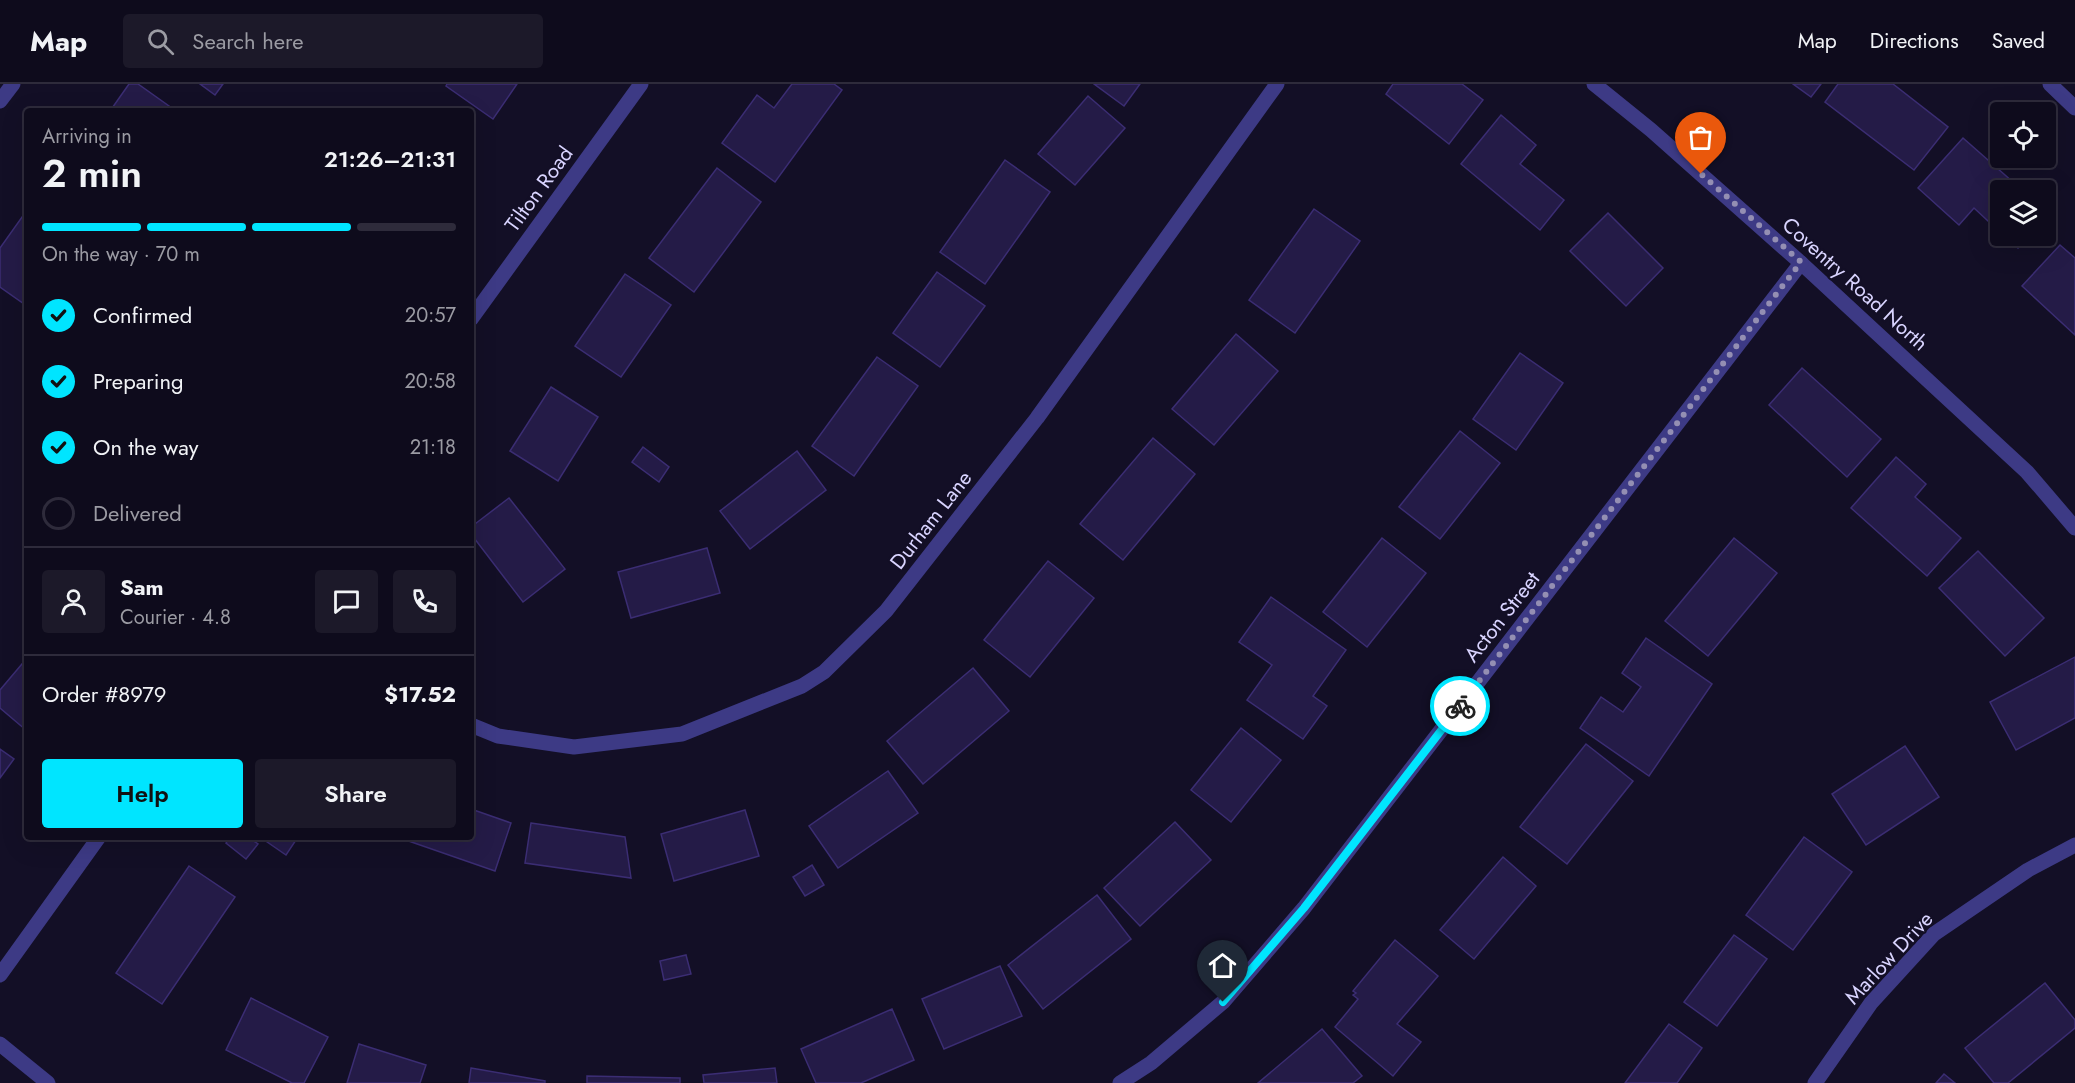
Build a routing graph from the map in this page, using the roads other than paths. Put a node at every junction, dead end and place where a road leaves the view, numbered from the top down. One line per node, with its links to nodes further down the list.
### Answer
1 (13, 84): 6 (street)
2 (641, 84): 9 (street, Tilton Road)
3 (1277, 84): 11 (street, Durham Lane)
4 (1594, 84): 8 (street, Coventry Road North)
5 (2050, 84): 7 (street)
6 (0, 101)
7 (2075, 108)
8 (1801, 262): 10 (street, Coventry Road North); 17 (street, Acton Street)
9 (474, 315)
10 (2075, 528)
11 (474, 726)
12 (97, 840): 14 (street)
13 (2075, 845): 18 (street, Marlow Drive)
14 (0, 975)
15 (0, 1044): 16 (street)
16 (48, 1083)
17 (1120, 1083)
18 (1815, 1083)

